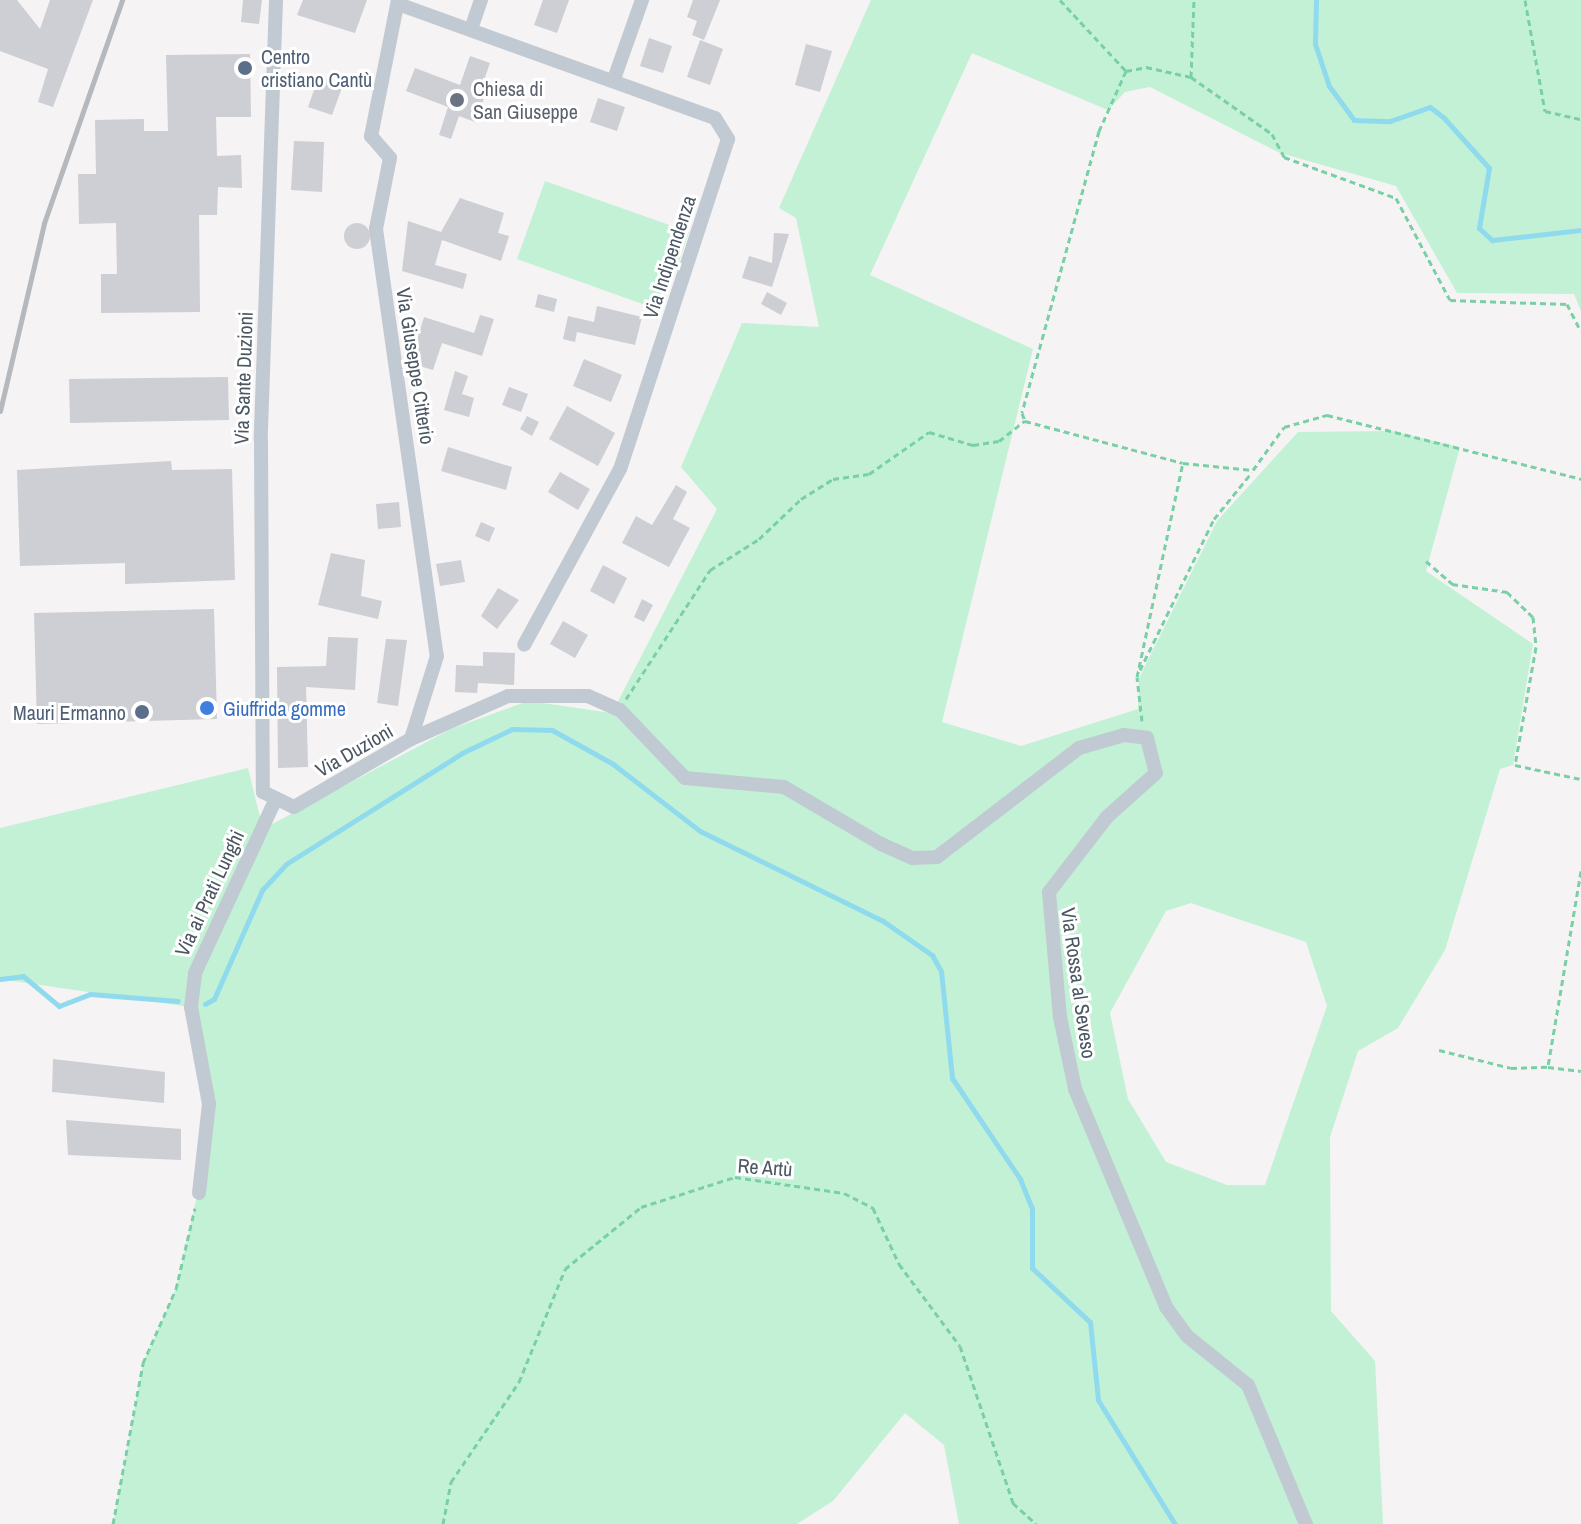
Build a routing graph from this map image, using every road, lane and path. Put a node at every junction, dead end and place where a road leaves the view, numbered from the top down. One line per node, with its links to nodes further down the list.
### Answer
1 (276, 0): 25 (street, Via Sante Duzioni)
2 (481, 0): 8 (street)
3 (642, 0): 11 (street)
4 (1060, 0): 9 (path)
5 (1194, 0): 10 (path)
6 (1525, 0): 12 (path)
7 (398, 2): 8 (street, Via Indipendenza); 23 (street, Via Giuseppe Citterio)
8 (471, 29): 11 (street, Via Indipendenza)
9 (1126, 71): 10 (path); 14 (path)
10 (1191, 77): 13 (path)
11 (614, 79): 19 (street, Via Indipendenza)
12 (1581, 119)
13 (1581, 331)
14 (1025, 421): 15 (path); 21 (path)
15 (1183, 463): 16 (path); 20 (path)
16 (1253, 470): 17 (path); 20 (path)
17 (1581, 479)
18 (1426, 561): 24 (path)
19 (524, 645)
20 (1137, 677): 22 (path)
21 (620, 710): 22 (street); 23 (street, Via Duzioni)
22 (1147, 738): 34 (street, Via Rossa al Seveso)
23 (411, 739): 25 (street, Via Duzioni)
24 (1581, 779)
25 (274, 803): 30 (street, Via ai Prati Lunghi)
26 (1581, 871): 28 (path)
27 (1439, 1050): 28 (path)
28 (1548, 1067): 29 (path)
29 (1581, 1071)
30 (199, 1193): 31 (path)
31 (113, 1524)
32 (443, 1524): 33 (path, Re Artù)
33 (1036, 1524)
34 (1306, 1524)

